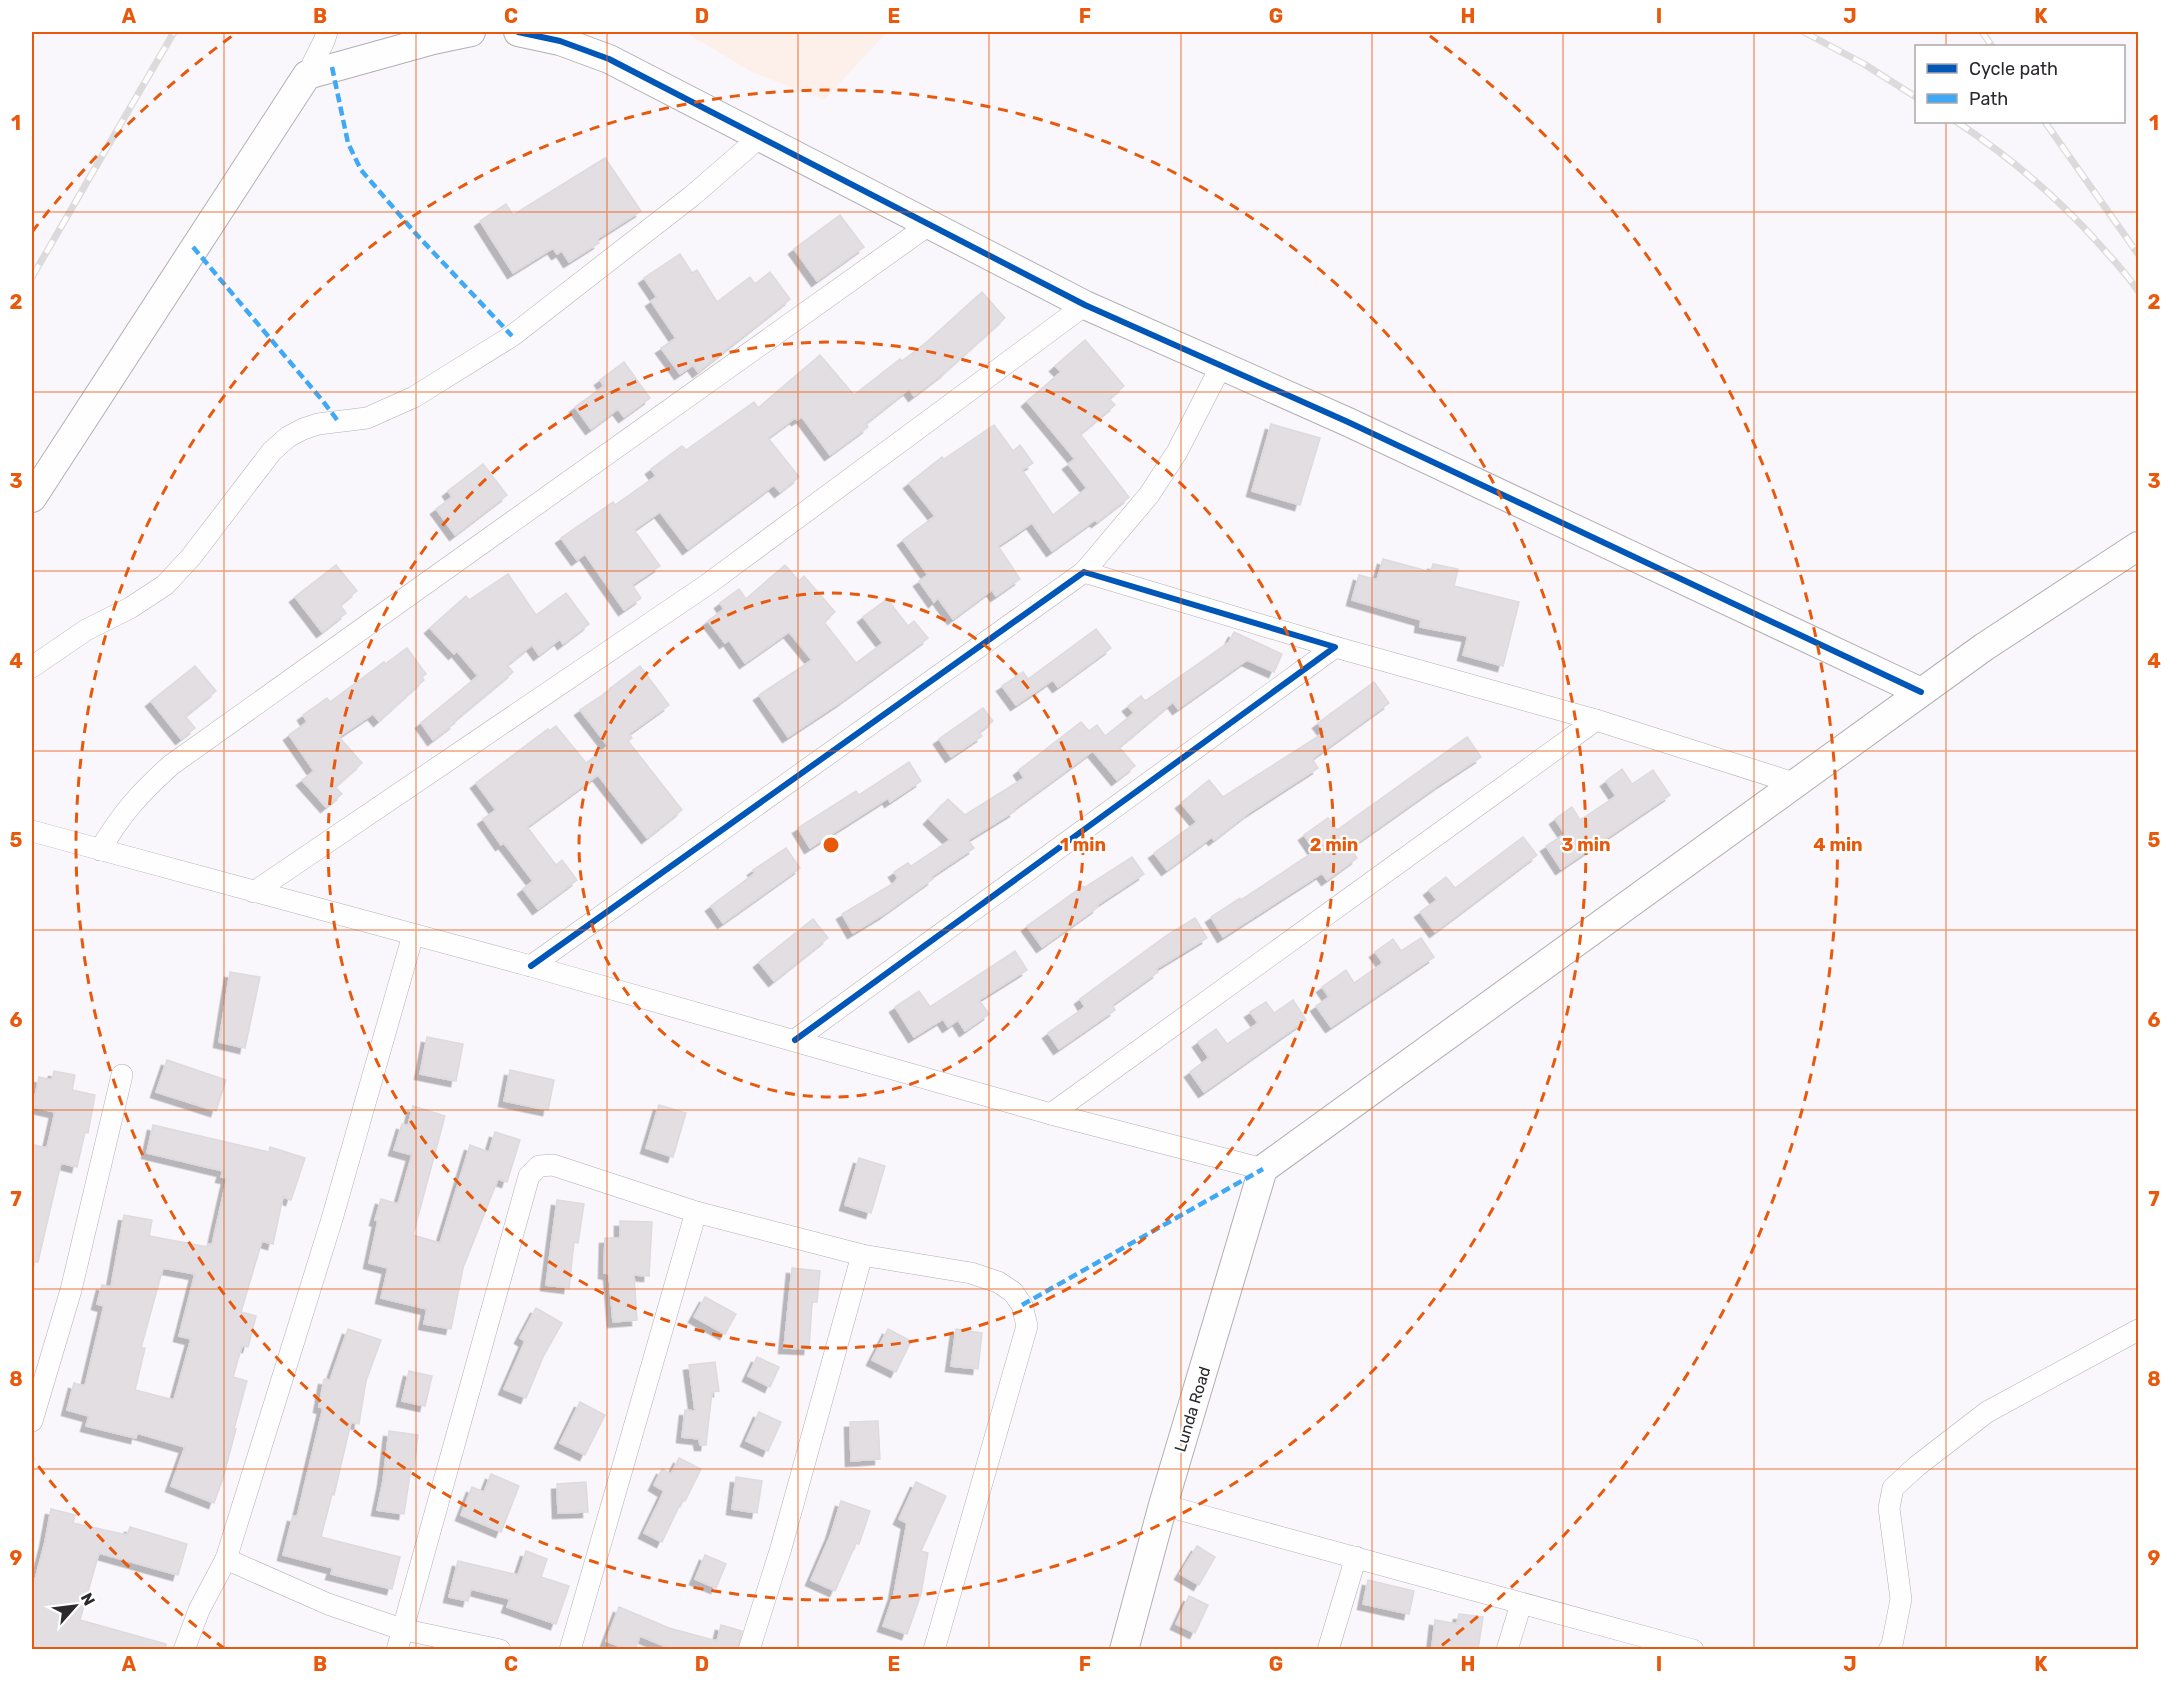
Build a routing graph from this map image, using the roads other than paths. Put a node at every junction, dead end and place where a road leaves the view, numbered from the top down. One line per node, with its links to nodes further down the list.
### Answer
1 (327, 32): 4 (street)
2 (471, 32): 4 (street)
3 (518, 32): 5 (street)
4 (306, 75): 9 (street)
5 (760, 137): 6 (street); 13 (street)
6 (930, 224): 7 (street); 18 (street)
7 (1085, 305): 8 (street); 19 (street)
8 (1221, 366): 11 (street); 14 (street)
9 (32, 498)
10 (2139, 546): 14 (street)
11 (1084, 572): 12 (street); 21 (street)
12 (1335, 647): 15 (street); 22 (street)
13 (32, 667)
14 (1921, 692): 16 (street)
15 (1596, 720): 16 (street); 24 (street)
16 (1797, 784): 25 (street)
17 (32, 831): 18 (street)
18 (99, 850): 19 (street)
19 (254, 892): 20 (street)
20 (413, 935): 21 (street); 32 (street)
21 (531, 966): 22 (street)
22 (795, 1040): 24 (street)
23 (122, 1075): 29 (street)
24 (1051, 1114): 25 (street)
25 (1263, 1169): 30 (street, Lunda Road)
26 (696, 1212): 27 (street); 34 (street); 39 (street)
27 (862, 1255): 40 (street); 41 (street)
28 (2139, 1330): 45 (street)
29 (32, 1421)
30 (1163, 1505): 31 (street); 42 (street, Lunda Road)
31 (1356, 1557): 33 (street); 43 (street)
32 (226, 1559): 34 (street); 36 (street)
33 (1521, 1604): 35 (street); 44 (street)
34 (401, 1629): 37 (street); 38 (street)
35 (1689, 1649)
36 (184, 1650)
37 (397, 1650)
38 (500, 1650)
39 (570, 1650)
40 (749, 1650)
41 (934, 1650)
42 (1124, 1650)
43 (1328, 1650)
44 (1507, 1650)
45 (1889, 1650)

